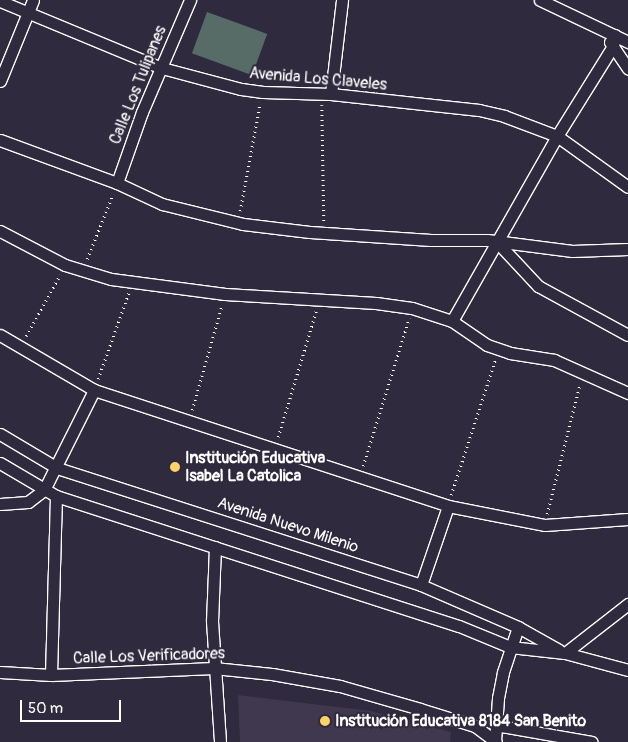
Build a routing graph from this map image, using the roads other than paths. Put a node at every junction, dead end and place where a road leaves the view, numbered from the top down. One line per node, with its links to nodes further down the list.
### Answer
1 (33, 0): 6 (street)
2 (190, 0): 9 (street, Calle Los Tulipanes)
3 (342, 0): 12 (street)
4 (540, 0): 7 (street)
5 (0, 1): 6 (street, Avenida Los Claveles)
6 (28, 12): 9 (street, Avenida Los Claveles); 11 (street)
7 (614, 40): 8 (street); 10 (street); 13 (street)
8 (628, 42)
9 (162, 68): 12 (street, Avenida Los Claveles); 15 (street, Calle Los Tulipanes)
10 (628, 69)
11 (0, 81)
12 (326, 93): 13 (street, Avenida Los Claveles)
13 (557, 136): 16 (street, Avenida Los Claveles); 18 (street)
14 (0, 140): 15 (street)
15 (117, 183): 18 (street)
16 (628, 187)
17 (0, 231): 20 (street)
18 (496, 241): 19 (street); 20 (street); 22 (street)
19 (628, 249)
20 (452, 321): 24 (street)
21 (0, 335): 23 (street)
22 (628, 335)
23 (94, 390): 27 (street); 31 (street)
24 (628, 393)
25 (0, 434): 27 (street, Avenida Nuevo Milenio)
26 (0, 463): 28 (street, Avenida Nuevo Milenio)
27 (57, 468): 28 (street); 34 (street, Avenida Nuevo Milenio)
28 (44, 490): 29 (street, Avenida Nuevo Milenio); 30 (street)
29 (56, 496): 33 (street, Avenida Nuevo Milenio); 42 (street)
30 (0, 504)
31 (448, 506): 32 (street); 34 (street)
32 (628, 519)
33 (215, 547): 37 (street, Avenida Nuevo Milenio); 39 (street)
34 (421, 585): 36 (street, Avenida Nuevo Milenio)
35 (628, 604): 38 (street)
36 (518, 628): 37 (street); 38 (street, Avenida Nuevo Milenio)
37 (510, 647): 38 (street, Avenida Nuevo Milenio); 43 (street)
38 (565, 653): 40 (street, Avenida Nuevo Milenio)
39 (214, 668): 42 (street, Calle Los Verificadores); 44 (street, Calle Los Verificadores); 45 (street)
40 (628, 670)
41 (0, 672): 42 (street, Calle Los Verificadores)
42 (51, 676)
43 (495, 725): 44 (street); 46 (street)
44 (495, 741)
45 (220, 742)
46 (592, 742)

